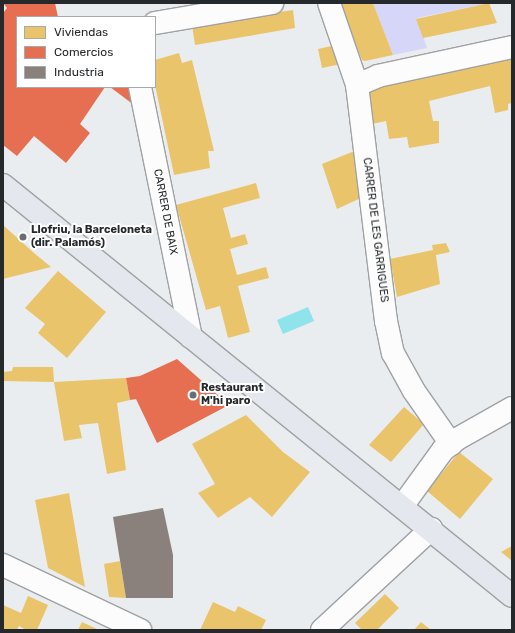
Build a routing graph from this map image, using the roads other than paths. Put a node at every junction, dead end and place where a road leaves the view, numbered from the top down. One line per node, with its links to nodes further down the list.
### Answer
1 (272, 3): 3 (street)
2 (329, 3): 5 (street, CARRER DE LES GARRIGUES)
3 (156, 23)
4 (512, 47): 5 (street)
5 (357, 85): 10 (street, CARRER DE LES GARRIGUES)
6 (140, 88): 8 (street, CARRER DE BAIX)
7 (3, 185): 8 (main road)
8 (191, 337): 11 (main road)
9 (512, 408): 10 (street)
10 (451, 444): 11 (street)
11 (403, 506): 12 (main road)
12 (431, 529): 14 (main road); 16 (street)
13 (3, 566): 15 (street)
14 (512, 596)
15 (140, 630)
16 (322, 630)

